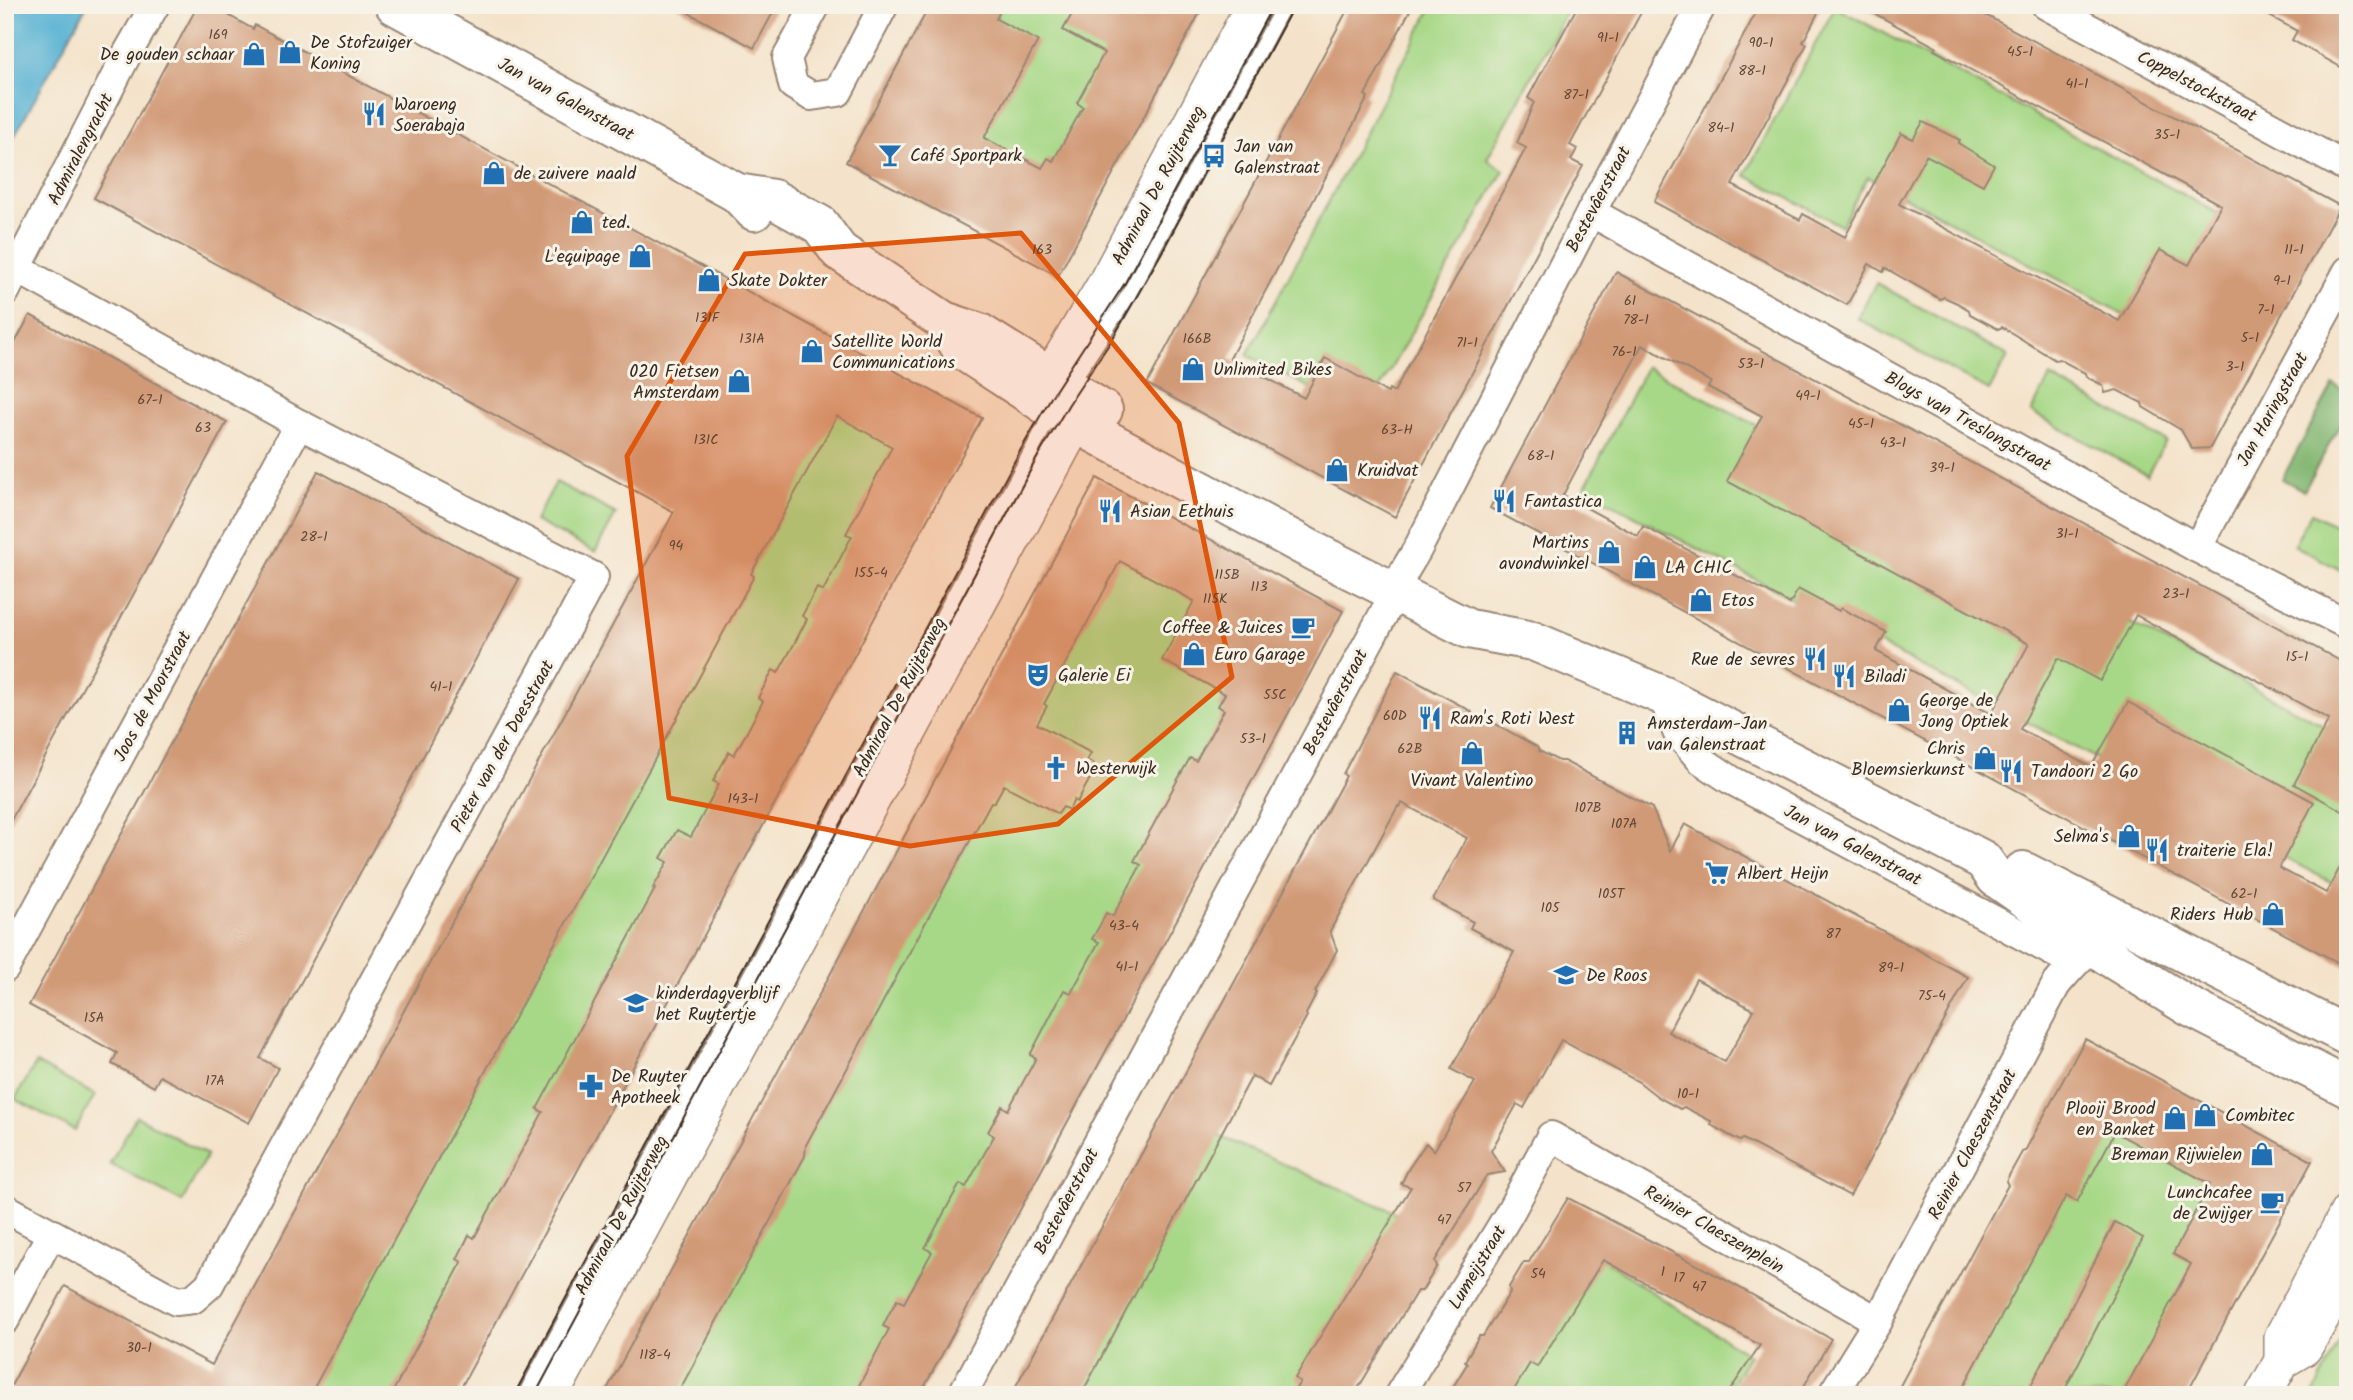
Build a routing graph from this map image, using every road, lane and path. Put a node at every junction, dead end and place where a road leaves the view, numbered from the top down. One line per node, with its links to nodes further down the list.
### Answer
1 (155, 5): 12 (street, Admiralengracht)
2 (395, 5): 13 (main road, Jan van Galenstraat)
3 (816, 5): 4 (street)
4 (884, 5)
5 (1254, 5): 13 (street, Admiraal De Ruijterweg)
6 (1284, 5): 13 (lane, Admiraal De Ruijterweg)
7 (1702, 5): 10 (street, Bestevâerstraat)
8 (2046, 5): 9 (street, Coppelstockstraat)
9 (2348, 168)
10 (1591, 212): 15 (street, Bloys van Treslongstraat); 16 (street, Bestevâerstraat)
11 (2348, 271): 15 (street, Jan Haringstraat)
12 (12, 281): 14 (street, Pieter van der Doesstraat)
13 (1062, 399): 16 (main road, Jan van Galenstraat); 33 (lane, Admiraal De Ruijterweg); 34 (street, Admiraal De Ruijterweg)
14 (299, 424): 22 (street, Joos de Moorstraat); 28 (street, Pieter van der Doesstraat)
15 (2197, 548): 17 (street, Bloys van Treslongstraat)
16 (1400, 582): 18 (main road, Jan van Galenstraat); 35 (street, Bestevâerstraat)
17 (2348, 625)
18 (1662, 695): 19 (main road, Jan van Galenstraat); 21 (street, Jan van Galenstraat)
19 (1983, 860): 20 (main road, Jan van Galenstraat); 21 (main road, Jan van Galenstraat)
20 (2144, 933): 21 (street); 23 (main road, Jan van Galenstraat)
21 (2084, 954): 24 (main road, Jan van Galenstraat); 31 (street, Reinier Claeszenstraat)
22 (5, 968)
23 (2348, 1036)
24 (2348, 1088)
25 (1550, 1136): 31 (street, Reinier Claeszenplein); 36 (street, Lumeijstraat)
26 (5, 1208): 28 (street, Pieter van der Doesstraat)
27 (2348, 1212): 32 (street)
28 (51, 1234): 30 (street)
29 (2348, 1272): 32 (street)
30 (5, 1320)
31 (1878, 1321): 37 (street, Reinier Claeszenstraat)
32 (2282, 1361): 38 (street)
33 (525, 1395)
34 (551, 1395)
35 (962, 1395)
36 (1399, 1395)
37 (1832, 1395)
38 (2263, 1395)

